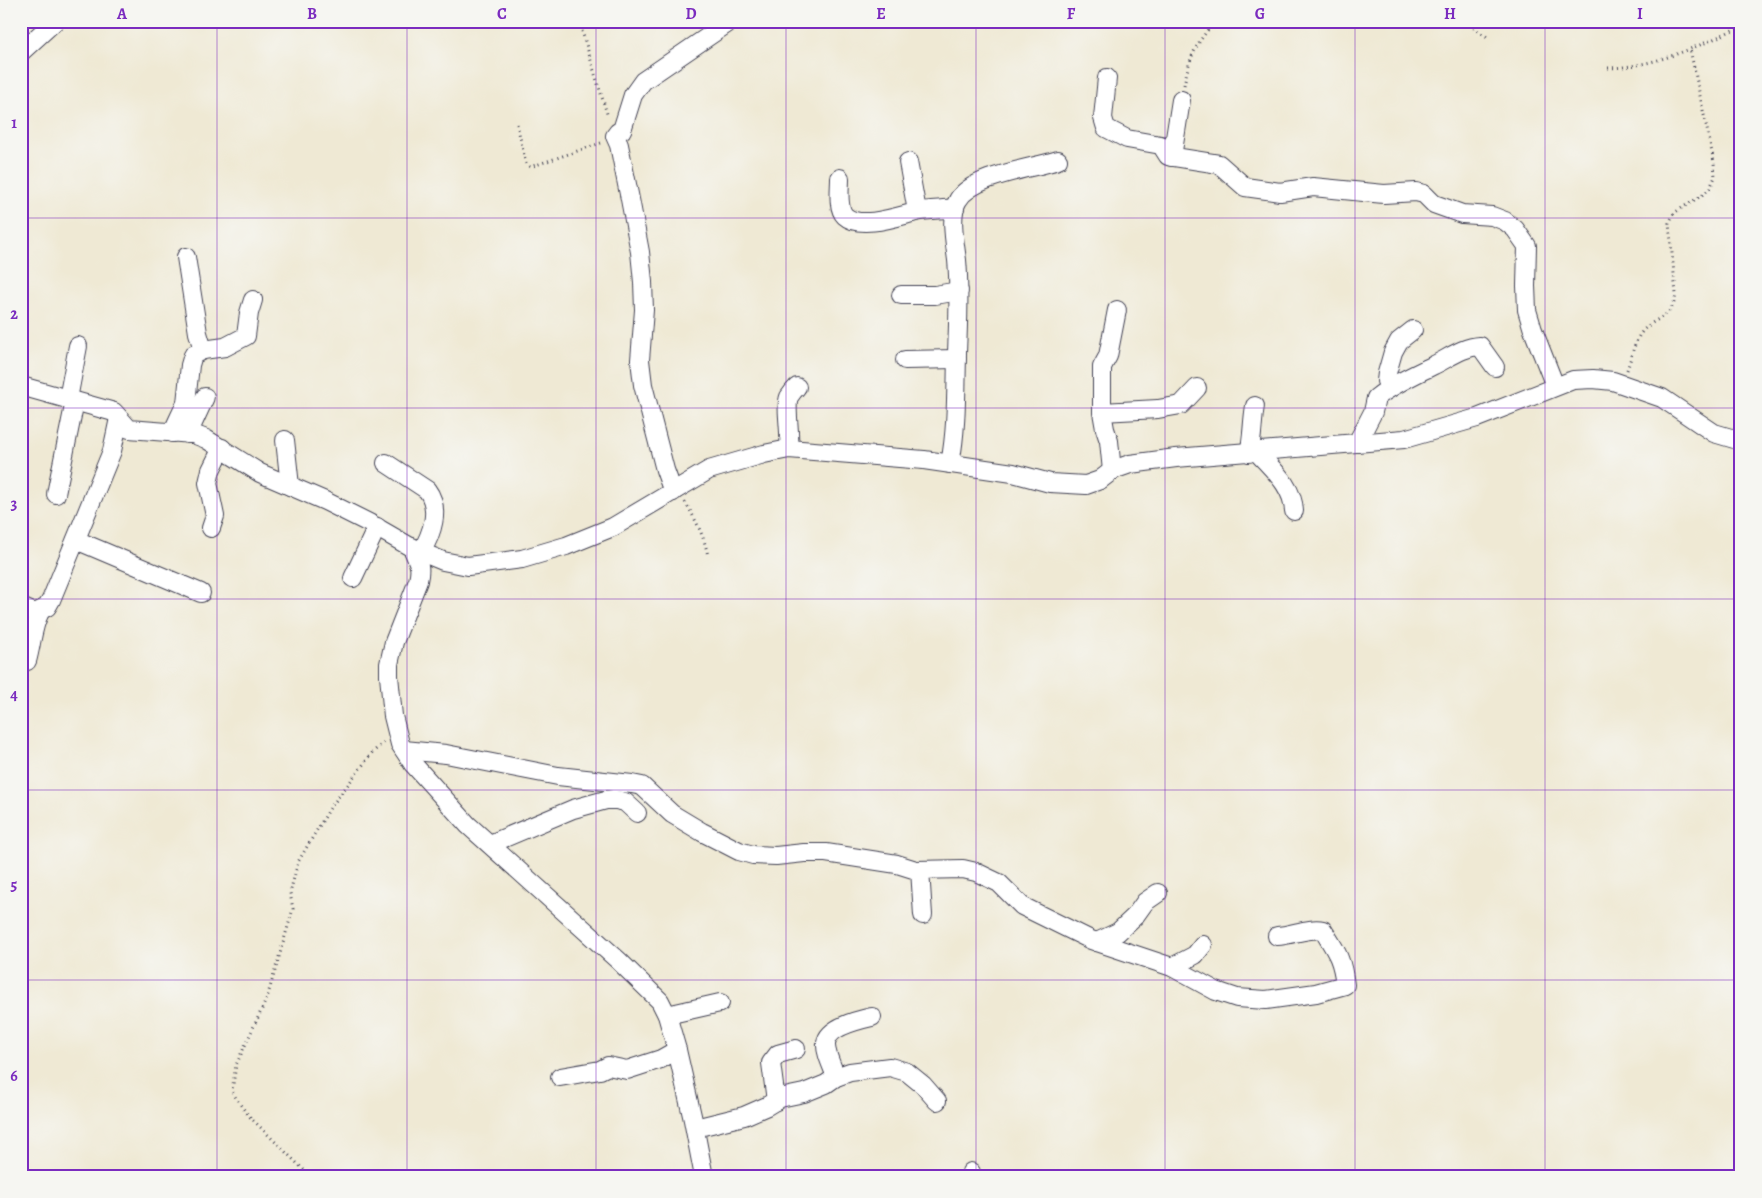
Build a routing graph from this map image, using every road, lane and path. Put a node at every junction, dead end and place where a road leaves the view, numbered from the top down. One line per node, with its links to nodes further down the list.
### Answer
1 (55, 21): 9 (street)
2 (731, 21): 14 (street)
3 (1215, 21): 12 (path)
4 (1460, 21): 7 (path)
5 (1741, 26): 8 (path)
6 (582, 32): 14 (path)
7 (1489, 38)
8 (1690, 49): 10 (path); 32 (path)
9 (21, 52)
10 (1608, 68)
11 (1107, 78): 15 (street)
12 (1181, 100): 15 (street)
13 (517, 124): 14 (path)
14 (617, 134): 54 (street)
15 (1172, 157): 34 (street)
16 (1058, 160): 19 (street)
17 (908, 162): 20 (street)
18 (840, 178): 20 (street)
19 (955, 208): 20 (street); 22 (street)
20 (917, 212)
21 (186, 257): 28 (street)
22 (959, 291): 23 (street); 29 (street)
23 (901, 295)
24 (253, 300): 28 (street)
25 (1117, 310): 41 (street)
26 (1413, 330): 37 (street)
27 (78, 346): 39 (street)
28 (203, 350): 43 (street)
29 (957, 359): 30 (street); 51 (street)
30 (905, 360)
31 (1495, 367): 37 (street)
32 (1622, 384): 34 (street); 45 (street)
33 (21, 386): 39 (street)
34 (1555, 386): 46 (street)
35 (797, 387): 48 (street)
36 (1197, 388): 41 (street)
37 (1390, 388): 46 (street)
38 (205, 397): 43 (street)
39 (72, 400): 42 (street); 55 (street)
40 (1255, 406): 49 (street)
41 (1102, 412): 52 (street)
42 (119, 418): 43 (street); 59 (street)
43 (180, 433): 47 (street)
44 (285, 440): 53 (street)
45 (1741, 441)
46 (1357, 443): 49 (street)
47 (222, 448): 53 (street); 57 (street)
48 (789, 449): 51 (street); 54 (street)
49 (1253, 452): 52 (street); 56 (street)
50 (386, 463): 60 (street)
51 (950, 464): 52 (street)
52 (1112, 471)
53 (290, 486): 58 (street)
54 (675, 490): 60 (street); 61 (path)
55 (56, 494)
56 (1294, 511)
57 (212, 528)
58 (377, 528): 60 (street); 62 (street)
59 (76, 540): 63 (street); 65 (street)
60 (416, 550): 67 (street)
61 (708, 556)
62 (353, 578)
63 (200, 593)
64 (21, 606): 65 (street)
65 (40, 612): 66 (street)
66 (27, 661)
67 (397, 734): 68 (street); 89 (path)
68 (404, 750): 70 (street); 71 (street)
69 (637, 813): 70 (street)
70 (490, 844): 79 (street)
71 (920, 870): 73 (street); 75 (street)
72 (1158, 893): 75 (street)
73 (923, 915)
74 (1278, 936): 77 (street)
75 (1097, 942): 77 (street)
76 (1203, 945): 77 (street)
77 (1172, 967)
78 (720, 1003): 79 (street)
79 (668, 1015): 82 (street)
80 (872, 1017): 84 (street)
81 (796, 1049): 85 (street)
82 (676, 1050): 83 (street); 87 (street)
83 (560, 1077)
84 (836, 1077): 85 (street); 86 (street)
85 (776, 1101): 87 (street)
86 (937, 1102)
87 (695, 1128): 90 (street)
88 (1741, 1161): 91 (path)
89 (311, 1177)
90 (704, 1177)
91 (1725, 1177)

